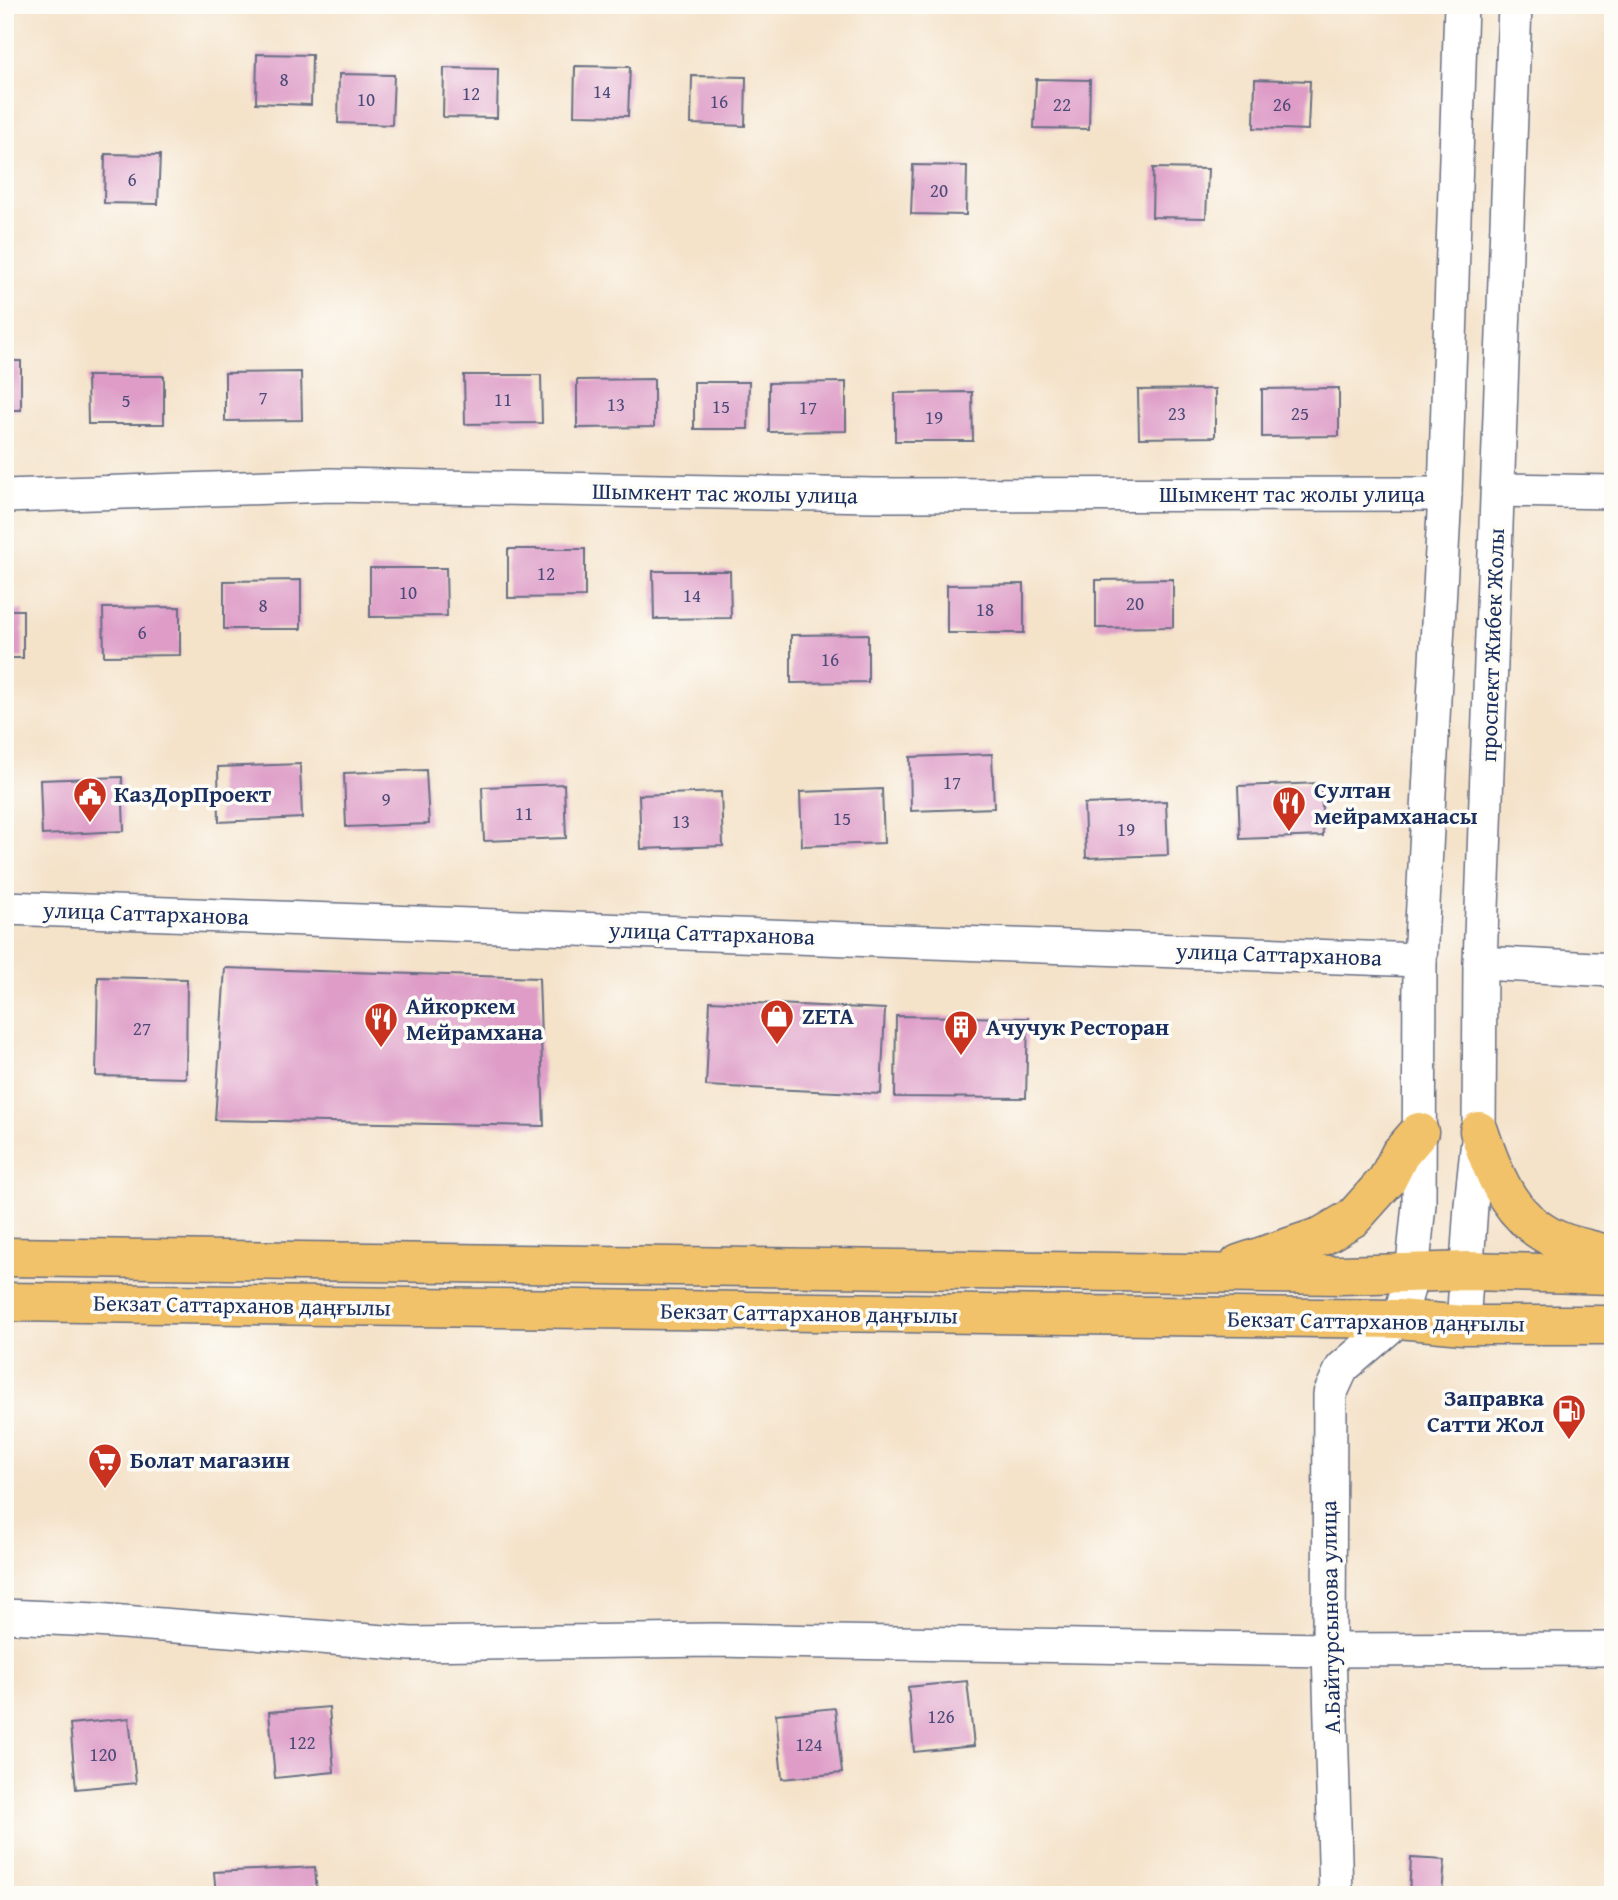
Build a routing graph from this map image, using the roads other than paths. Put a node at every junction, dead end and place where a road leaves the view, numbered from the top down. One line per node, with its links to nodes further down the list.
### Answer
1 (1461, 5): 5 (street)
2 (1515, 5): 3 (street, проспект Жибек Жолы)
3 (1498, 490): 4 (street); 9 (street, проспект Жибек Жолы)
4 (1613, 492)
5 (1445, 494): 6 (street, Шымкент тас жолы улица); 8 (street)
6 (5, 496)
7 (5, 908): 8 (street, улица Саттарханова)
8 (1420, 960): 12 (street)
9 (1480, 963): 10 (street); 11 (street, проспект Жибек Жолы)
10 (1613, 970)
11 (1479, 1131): 13 (main road); 15 (street, проспект Жибек Жолы)
12 (1419, 1132): 16 (main road); 17 (street)
13 (1613, 1256)
14 (5, 1257): 16 (main road, Бекзат Саттарханов даңғылы)
15 (1468, 1271): 17 (main road, Бекзат Саттарханов даңғылы); 18 (main road, Бекзат Саттарханов даңғылы); 21 (street, проспект Жибек Жолы)
16 (1212, 1273): 17 (main road, Бекзат Саттарханов даңғылы)
17 (1412, 1275): 20 (street)
18 (1613, 1275)
19 (5, 1302): 20 (main road, Бекзат Саттарханов даңғылы)
20 (1399, 1319): 21 (main road, Бекзат Саттарханов даңғылы); 25 (street, А.Байтурсынова улица)
21 (1463, 1325): 22 (main road, Бекзат Саттарханов даңғылы)
22 (1613, 1325)
23 (5, 1616): 25 (street)
24 (1613, 1649): 25 (street)
25 (1329, 1650): 26 (street, А.Байтурсынова улица)
26 (1336, 1895)

